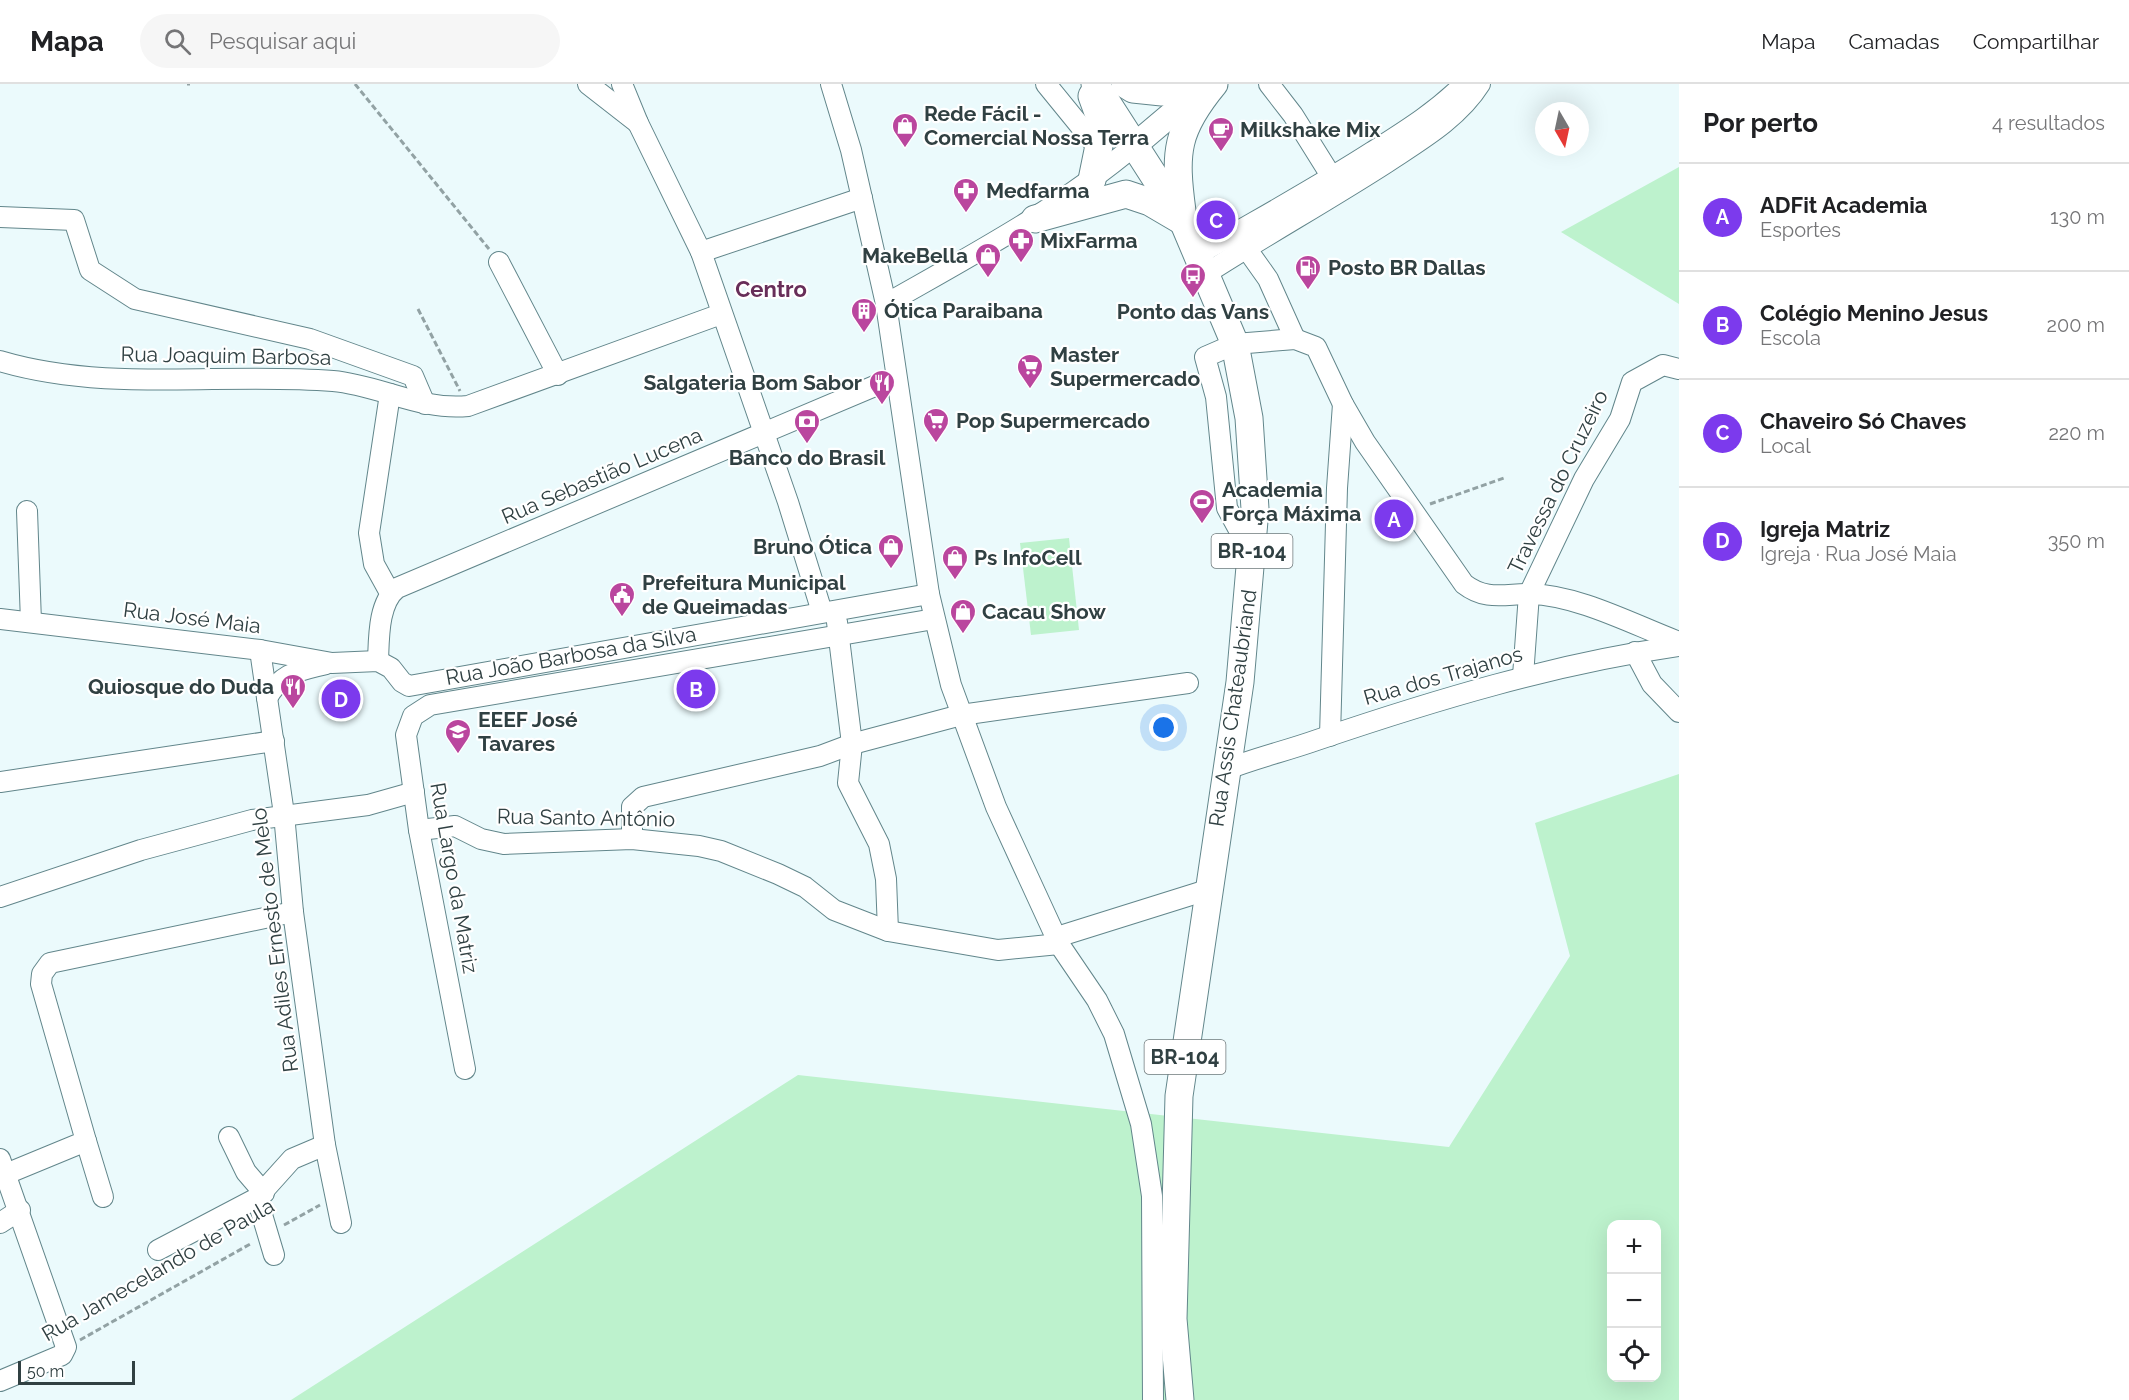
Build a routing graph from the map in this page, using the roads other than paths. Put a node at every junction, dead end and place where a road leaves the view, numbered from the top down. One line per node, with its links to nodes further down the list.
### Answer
1 (588, 84): 14 (street)
2 (622, 84): 14 (street)
3 (831, 84): 19 (street)
4 (1046, 84): 16 (street)
5 (1087, 84): 16 (highway)
6 (1095, 84): 15 (highway, BR-104)
7 (1125, 84): 8 (highway)
8 (1181, 84)
9 (1207, 84): 15 (main road)
10 (1214, 84): 22 (highway)
11 (1269, 84): 18 (street)
12 (1464, 84): 18 (street)
13 (1480, 84): 18 (street)
14 (638, 123): 24 (street)
15 (1135, 145): 17 (street); 22 (highway, Rua Assis Chateaubriand / BR-104)
16 (1099, 149): 17 (highway)
17 (1092, 180): 21 (street)
18 (1336, 185): 23 (street); 26 (street)
19 (862, 198): 24 (street); 27 (street)
20 (0, 217): 36 (street)
21 (1035, 219): 22 (highway); 27 (street)
22 (1183, 221): 26 (highway, Rua Assis Chateaubriand / BR-104)
23 (1246, 248): 26 (street); 29 (street)
24 (701, 252): 28 (street)
25 (499, 262): 33 (street)
26 (1203, 263): 30 (highway, Rua Assis Chateaubriand / BR-104)
27 (886, 304): 34 (street)
28 (721, 314): 33 (street, Rua Joaquim Barbosa); 40 (street)
29 (1295, 339): 30 (street); 37 (street)
30 (1235, 344): 38 (highway, Rua Assis Chateaubriand / BR-104); 39 (street)
31 (0, 361): 35 (street, Rua Joaquim Barbosa)
32 (1679, 369): 45 (street, Travessa do Cruzeiro)
33 (558, 375): 36 (street, Rua Joaquim Barbosa)
34 (896, 376): 40 (street, Rua Sebastião Lucena); 44 (street)
35 (390, 394): 36 (street, Rua Joaquim Barbosa); 43 (street)
36 (425, 404)
37 (1343, 404): 45 (street); 63 (street)
38 (1249, 418): 39 (street); 42 (highway, Rua Assis Chateaubriand / BR-104)
39 (1219, 419): 42 (street)
40 (764, 434): 43 (street, Rua Sebastião Lucena); 46 (street)
41 (27, 511): 49 (street)
42 (1252, 555): 66 (highway, Rua Assis Chateaubriand / BR-104)
43 (390, 593): 55 (street)
44 (929, 594): 46 (street, Rua João Barbosa da Silva); 48 (street)
45 (1529, 594): 51 (street); 57 (street, Travessa do Cruzeiro)
46 (829, 612): 50 (street); 55 (street, Rua João Barbosa da Silva)
47 (0, 619): 49 (street, Rua José Maia)
48 (934, 619): 50 (street, Rua João Barbosa da Silva); 62 (street)
49 (31, 622): 53 (street, Rua José Maia)
50 (839, 635): 60 (street, Rua João Barbosa da Silva); 65 (street)
51 (1679, 642)
52 (1679, 646): 54 (street, Rua dos Trajanos)
53 (260, 650): 56 (street, Rua José Maia); 59 (street, Rua Adiles Ernesto de Melo)
54 (1635, 652): 57 (street, Rua dos Trajanos); 61 (street)
55 (378, 662): 56 (street, Rua José Maia)
56 (332, 663): 59 (street)
57 (1523, 676): 63 (street, Rua dos Trajanos)
58 (1188, 683): 62 (street)
59 (267, 698): 64 (street, Rua Adiles Ernesto de Melo)
60 (430, 705): 68 (street, Rua Largo da Matriz)
61 (1679, 712)
62 (961, 716): 65 (street); 76 (street)
63 (1330, 736): 66 (street, Rua dos Trajanos)
64 (273, 741): 67 (street); 69 (street, Rua Adiles Ernesto de Melo)
65 (852, 744): 71 (street); 75 (street)
66 (1225, 770): 72 (highway, Rua Assis Chateaubriand / BR-104)
67 (0, 782)
68 (414, 792): 69 (street); 70 (street, Rua Largo da Matriz)
69 (284, 814): 73 (street); 74 (street, Rua Adiles Ernesto de Melo)
70 (419, 830): 71 (street, Rua Santo Antônio); 77 (street, Rua Largo da Matriz)
71 (632, 839): 75 (street, Rua Santo Antônio)
72 (1207, 890): 76 (street, Rua Santo Antônio); 91 (highway, Rua Assis Chateaubriand / BR-104)
73 (0, 897)
74 (293, 912): 79 (street); 80 (street, Rua Adiles Ernesto de Melo)
75 (888, 931): 76 (street, Rua Santo Antônio)
76 (1058, 940): 90 (street)
77 (465, 1069)
78 (229, 1137): 82 (street)
79 (86, 1141): 81 (street); 83 (street)
80 (325, 1145): 82 (street); 86 (street, Rua Adiles Ernesto de Melo)
81 (3, 1167): 84 (street)
82 (260, 1196): 87 (street); 88 (street)
83 (103, 1197)
84 (20, 1210): 85 (street); 89 (street, Rua Jamecelando de Paula)
85 (0, 1223)
86 (341, 1223)
87 (158, 1250)
88 (274, 1255)
89 (0, 1381)
90 (1153, 1400)
91 (1180, 1400)

